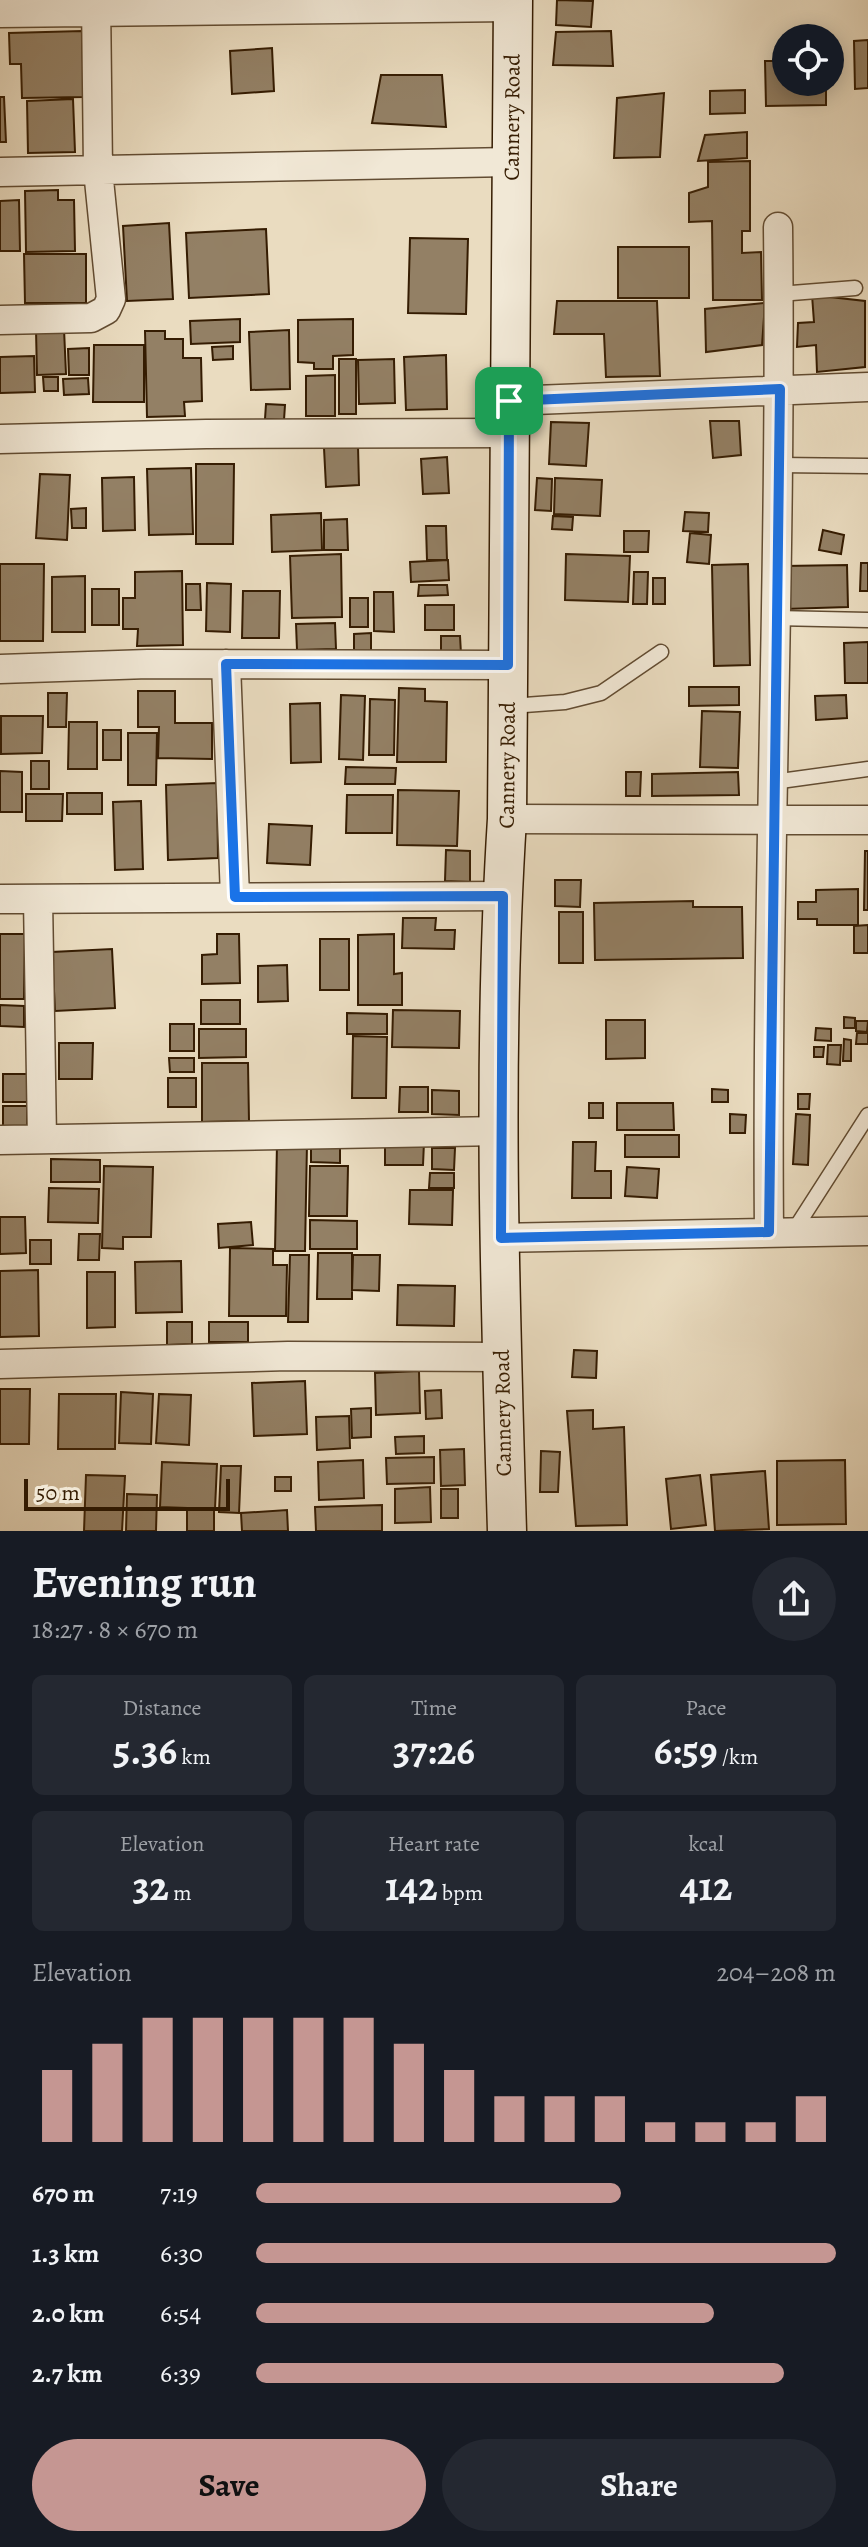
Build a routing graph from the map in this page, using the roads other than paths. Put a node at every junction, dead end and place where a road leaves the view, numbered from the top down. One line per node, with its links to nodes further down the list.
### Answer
1 (415, 4): 2 (street); 3 (street)
2 (513, 4): 5 (main road, Cannery Road)
3 (96, 6): 4 (street); 6 (street)
4 (0, 13)
5 (512, 162): 6 (street); 14 (main road, Cannery Road)
6 (98, 170): 7 (street); 11 (street)
7 (0, 172)
8 (778, 227): 10 (street)
9 (855, 288): 10 (lane)
10 (779, 294): 13 (street)
11 (0, 320)
12 (868, 387): 13 (street)
13 (780, 389): 14 (street); 16 (street)
14 (508, 417): 15 (street); 22 (main road, Cannery Road)
15 (0, 439)
16 (778, 465): 17 (lane); 18 (street)
17 (868, 466)
18 (775, 618): 19 (lane); 26 (street)
19 (868, 620)
20 (661, 652): 24 (lane)
21 (226, 664): 22 (street); 23 (street); 31 (street)
22 (508, 665): 24 (main road, Cannery Road)
23 (0, 669)
24 (507, 706): 27 (main road, Cannery Road)
25 (868, 769): 26 (lane)
26 (773, 782): 29 (street)
27 (507, 819): 29 (street); 30 (main road, Cannery Road)
28 (868, 820): 29 (street)
29 (772, 821): 39 (street)
30 (503, 896): 31 (street); 35 (main road, Cannery Road)
31 (235, 897): 33 (street)
32 (0, 899): 33 (street)
33 (38, 899): 36 (street)
34 (868, 1115): 39 (lane)
35 (500, 1131): 36 (street); 40 (main road, Cannery Road)
36 (42, 1138): 37 (street)
37 (0, 1140)
38 (868, 1231): 39 (street)
39 (781, 1232): 40 (street)
40 (501, 1238): 41 (main road, Cannery Road)
41 (502, 1357): 42 (street); 43 (main road, Cannery Road)
42 (0, 1364)
43 (507, 1531)

